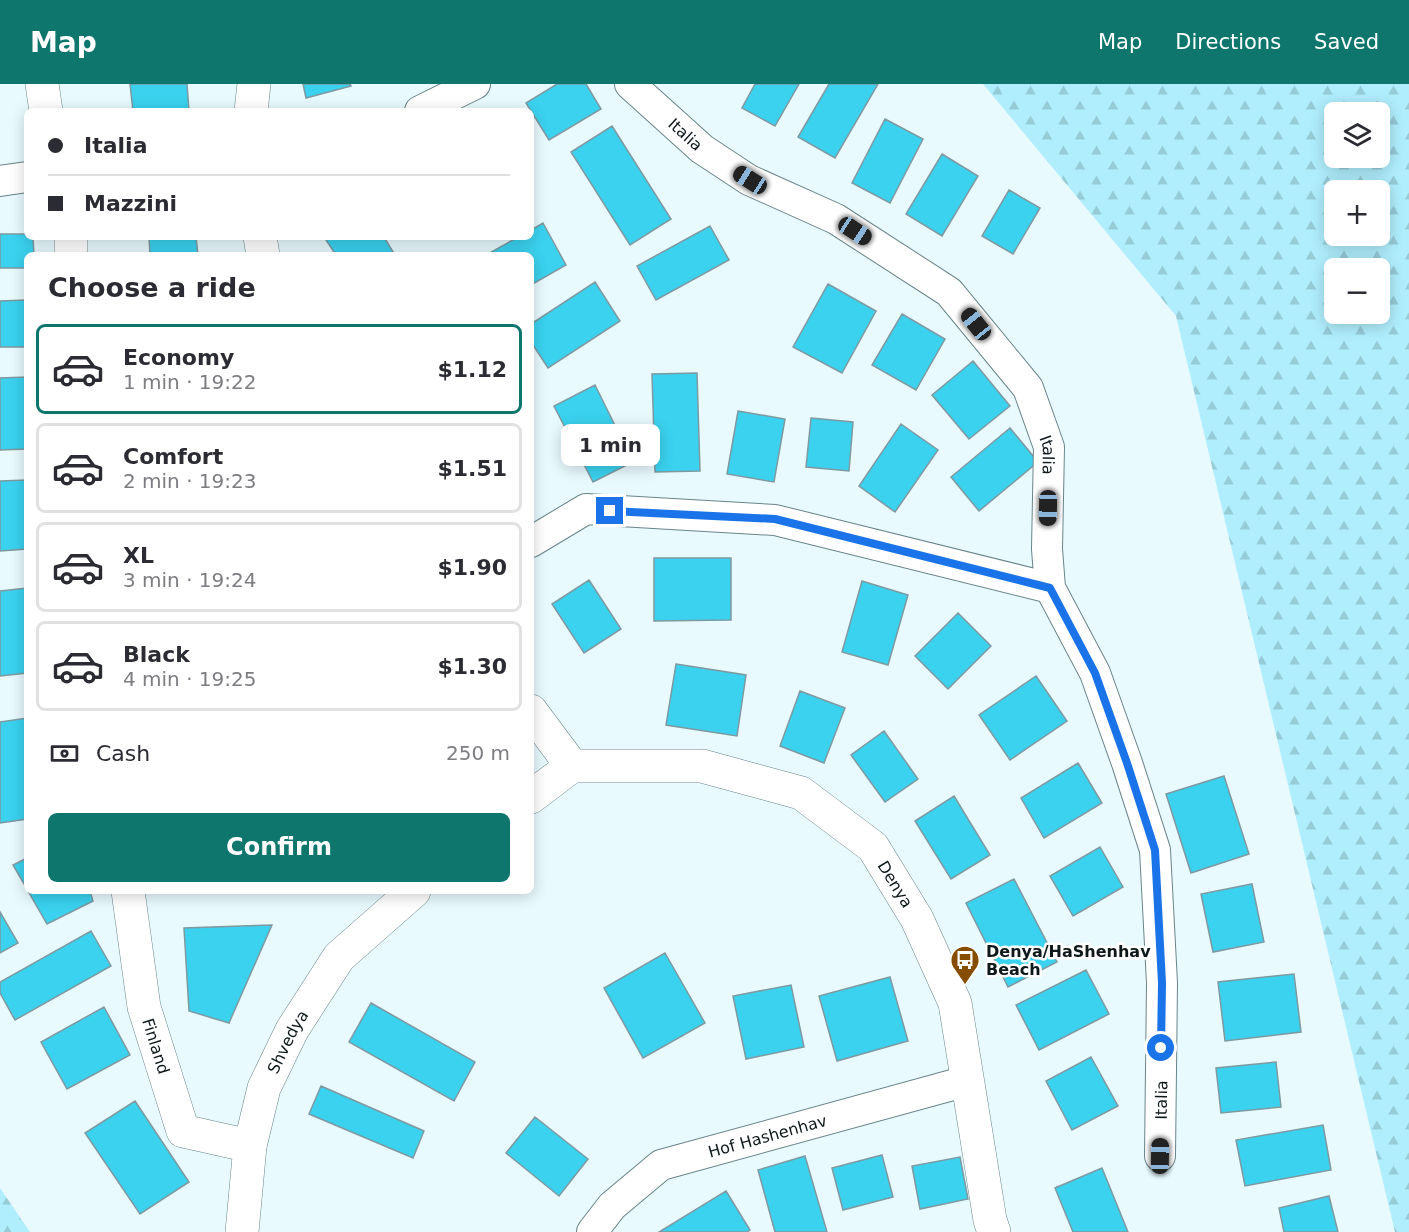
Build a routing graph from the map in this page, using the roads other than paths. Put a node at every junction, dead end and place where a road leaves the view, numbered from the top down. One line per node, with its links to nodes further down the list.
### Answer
1 (42, 84): 5 (street)
2 (254, 84): 6 (street)
3 (475, 84): 7 (street)
4 (630, 84): 11 (street, Italia)
5 (46, 108)
6 (251, 108)
7 (426, 108)
8 (24, 177): 9 (street)
9 (0, 181)
10 (534, 540): 11 (street)
11 (1050, 588): 19 (street, Italia)
12 (534, 715): 13 (street)
13 (572, 766): 14 (street); 17 (street, Denya)
14 (534, 795)
15 (128, 894): 18 (street, Finland)
16 (411, 894): 18 (street, Shvedya)
17 (967, 1081): 21 (street, Hof Hashenhav); 22 (street, Denya)
18 (250, 1146): 20 (street, Shvedya)
19 (1160, 1156)
20 (242, 1232)
21 (592, 1232)
22 (994, 1232)

